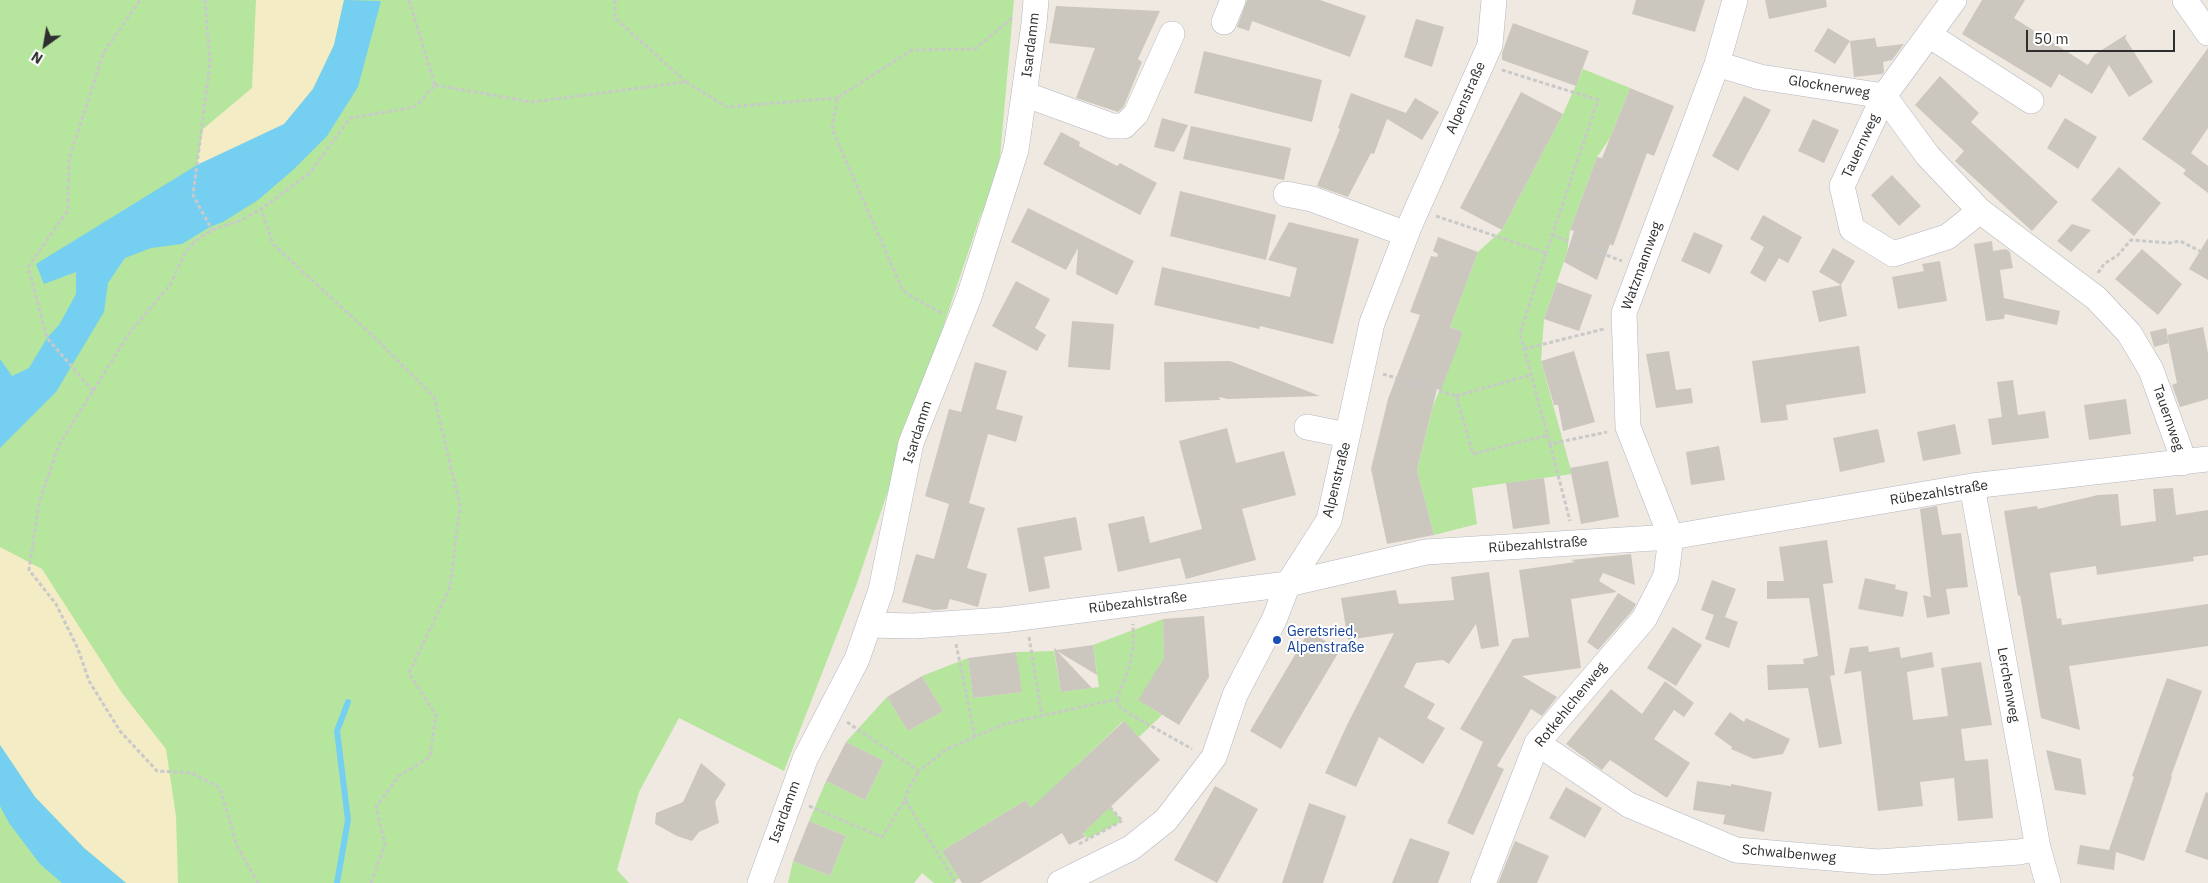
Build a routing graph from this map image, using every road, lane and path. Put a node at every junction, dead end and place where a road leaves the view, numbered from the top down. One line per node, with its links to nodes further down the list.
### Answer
1 (140, 0): 37 (path)
2 (205, 0): 25 (path)
3 (409, 0): 16 (path)
4 (615, 0): 15 (path)
5 (1494, 0): 13 (street, Alpenstraße)
6 (1734, 0): 14 (street, Watzmannweg)
7 (1954, 0): 12 (street, Glocknerweg)
8 (2185, 0): 10 (street)
9 (1027, 6): 17 (street, Isardamm); 19 (path)
10 (2208, 33)
11 (1172, 34): 17 (street)
12 (1929, 35): 18 (street, Glocknerweg); 20 (street)
13 (1482, 64): 23 (street, Alpenstraße); 27 (path)
14 (1717, 64): 18 (street, Glocknerweg); 30 (street, Watzmannweg)
15 (686, 82): 16 (path); 19 (path)
16 (435, 85): 22 (path)
17 (1024, 94): 32 (street, Isardamm)
18 (1884, 96): 24 (street, Tauernweg); 24 (street, Tauernweg)
19 (837, 98): 32 (path)
20 (2031, 101)
21 (1286, 194): 26 (street)
22 (261, 209): 25 (path); 67 (path)
23 (1417, 209): 26 (street, Alpenstraße); 29 (path)
24 (1980, 211): 31 (street, Tauernweg)
25 (212, 230): 37 (path)
26 (1406, 234): 35 (street, Alpenstraße)
27 (1552, 235): 29 (path); 30 (path)
28 (2200, 251): 31 (path)
29 (1546, 253): 34 (path)
30 (1641, 267): 33 (street, Watzmannweg)
31 (2085, 290): 45 (street, Tauernweg)
32 (959, 323): 53 (street, Isardamm)
33 (1624, 324): 34 (path); 40 (street, Watzmannweg)
34 (1524, 349): 36 (path)
35 (1362, 367): 38 (path); 41 (street, Alpenstraße)
36 (1531, 375): 38 (path); 42 (path)
37 (93, 391): 66 (path)
38 (1456, 396): 42 (path)
39 (1307, 427): 41 (street)
40 (1628, 427): 43 (path); 47 (street, Watzmannweg)
41 (1347, 435): 49 (street, Alpenstraße)
42 (1548, 435): 43 (path)
43 (1550, 444): 48 (path)
44 (2208, 459): 45 (street, Rübezahlstraße)
45 (2182, 463): 46 (street, Rübezahlstraße)
46 (1972, 486): 47 (street, Rübezahlstraße); 65 (street, Lerchenweg)
47 (1671, 537): 48 (street, Rübezahlstraße); 58 (street, Rotkehlchenweg)
48 (1576, 542): 49 (street, Rübezahlstraße)
49 (1288, 584): 50 (street, Rübezahlstraße); 59 (street, Alpenstraße)
50 (1129, 604): 51 (street, Rübezahlstraße); 54 (path)
51 (1026, 617): 52 (street, Rübezahlstraße); 56 (path)
52 (953, 624): 53 (street, Rübezahlstraße); 57 (path)
53 (869, 626): 55 (street, Isardamm)
54 (1117, 699): 56 (path); 59 (path)
55 (830, 710): 60 (path); 61 (street, Isardamm)
56 (1042, 716): 57 (path)
57 (975, 737): 60 (path)
58 (1537, 743): 65 (street, Schwalbenweg); 71 (street, Rotkehlchenweg)
59 (1211, 759): 70 (street, Alpenstraße)
60 (919, 771): 62 (path)
61 (790, 799): 62 (path); 68 (street, Isardamm)
62 (905, 800): 69 (path)
63 (1110, 807): 64 (path)
64 (1079, 844)
65 (2038, 848): 72 (street, Lerchenweg)
66 (258, 883)
67 (371, 883)
68 (760, 883)
69 (956, 883)
70 (1060, 883)
71 (1483, 883)
72 (2048, 883)

